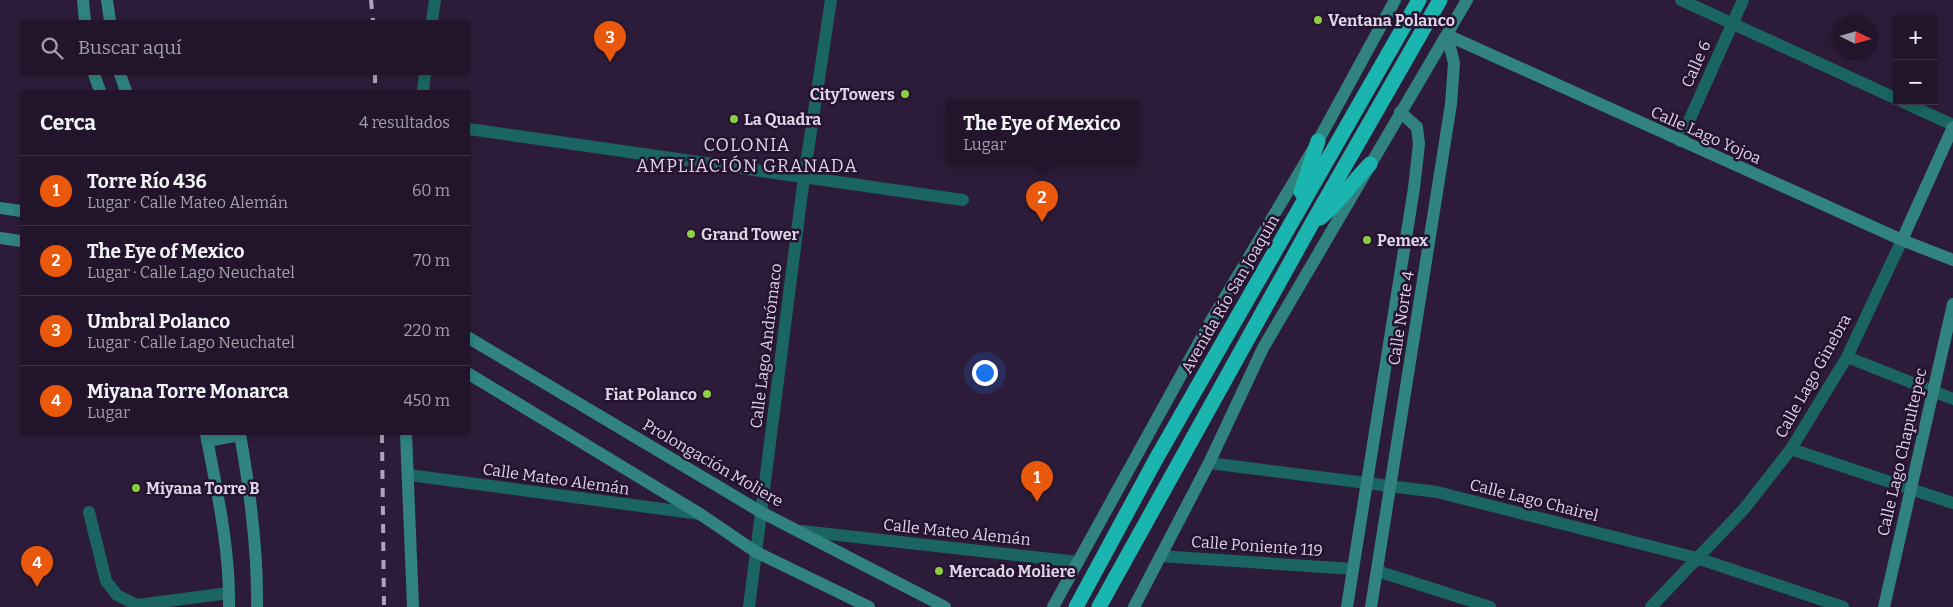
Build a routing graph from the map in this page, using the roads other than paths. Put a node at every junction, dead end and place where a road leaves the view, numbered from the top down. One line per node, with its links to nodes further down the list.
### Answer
1 (83, 0): 11 (street)
2 (107, 0): 12 (street)
3 (435, 0): 13 (street)
4 (831, 0): 30 (street, Calle Lago Andrómaco)
5 (1395, 0): 27 (street, Avenida Río San Joaquín)
6 (1419, 0): 34 (highway, Avenida Río San Joaquín)
7 (1440, 0): 35 (highway)
8 (1467, 0): 15 (street)
9 (1681, 0): 14 (street)
10 (1743, 0): 14 (street, Calle 6)
11 (85, 20)
12 (110, 20)
13 (432, 20)
14 (1732, 23): 22 (street); 28 (street, Calle 6)
15 (1447, 35): 24 (street); 28 (street, Calle Lago Yojoa); 54 (street, Calle Norte 4)
16 (94, 75): 19 (street)
17 (120, 75): 20 (street)
18 (425, 75): 21 (street)
19 (100, 90)
20 (126, 90)
21 (423, 90)
22 (1893, 98)
23 (1909, 105): 25 (street)
24 (1400, 112): 29 (street); 53 (street, Calle Norte 4)
25 (1953, 126): 37 (street, Calle Lago Ginebra)
26 (470, 129): 30 (street)
27 (1318, 141): 34 (highway); 64 (street, Avenida Río San Joaquín)
28 (1680, 141): 37 (street, Calle Lago Yojoa)
29 (1370, 164): 35 (highway); 51 (street)
30 (804, 177): 31 (street); 58 (street, Calle Lago Andrómaco)
31 (963, 200)
32 (0, 208): 33 (street)
33 (20, 211)
34 (1295, 216): 75 (highway, Avenida Río San Joaquín)
35 (1311, 225): 76 (highway)
36 (0, 238): 38 (street)
37 (1902, 240): 39 (street, Calle Lago Yojoa); 42 (street, Calle Lago Ginebra)
38 (20, 241)
39 (1953, 260)
40 (1953, 304): 44 (street, Calle Lago Chapultepec)
41 (470, 339): 58 (street, Prolongación Moliere)
42 (1847, 357): 44 (street); 50 (street, Calle Lago Ginebra)
43 (470, 375): 59 (street)
44 (1932, 391): 45 (street); 55 (street, Calle Lago Chapultepec)
45 (1953, 399)
46 (232, 435): 49 (street)
47 (240, 435): 69 (street)
48 (406, 435): 52 (street)
49 (206, 438): 67 (street)
50 (1791, 449): 55 (street); 63 (street, Calle Lago Ginebra)
51 (1209, 463): 53 (street, Calle Lago Chairel); 62 (street)
52 (409, 475): 59 (street, Calle Mateo Alemán); 70 (street)
53 (1365, 482): 54 (street, Calle Lago Chairel); 65 (street, Calle Norte 4)
54 (1390, 484): 63 (street, Calle Lago Chairel); 66 (street, Calle Norte 4)
55 (1911, 489): 56 (street); 83 (street, Calle Lago Chapultepec)
56 (1953, 503)
57 (89, 512): 67 (street)
58 (761, 512): 60 (street, Prolongación Moliere); 61 (street, Calle Lago Andrómaco)
59 (700, 514): 61 (street)
60 (802, 531): 64 (street, Calle Mateo Alemán); 73 (street, Prolongación Moliere)
61 (756, 552): 71 (street, Calle Lago Andrómaco); 72 (street)
62 (1160, 556): 65 (street, Calle Poniente 119); 77 (street)
63 (1697, 558): 81 (street, Calle Lago Ginebra); 82 (street, Calle Lago Chairel)
64 (1078, 562): 74 (street, Avenida Río San Joaquín)
65 (1353, 569): 78 (street, Calle Norte 4)
66 (1376, 571): 79 (street, Calle Norte 4); 80 (street)
67 (229, 593): 68 (street)
68 (229, 607)
69 (257, 607)
70 (413, 607)
71 (749, 607)
72 (869, 607)
73 (946, 607)
74 (1054, 607)
75 (1076, 607)
76 (1099, 607)
77 (1134, 607)
78 (1347, 607)
79 (1371, 607)
80 (1490, 607)
81 (1651, 607)
82 (1843, 607)
83 (1884, 607)

